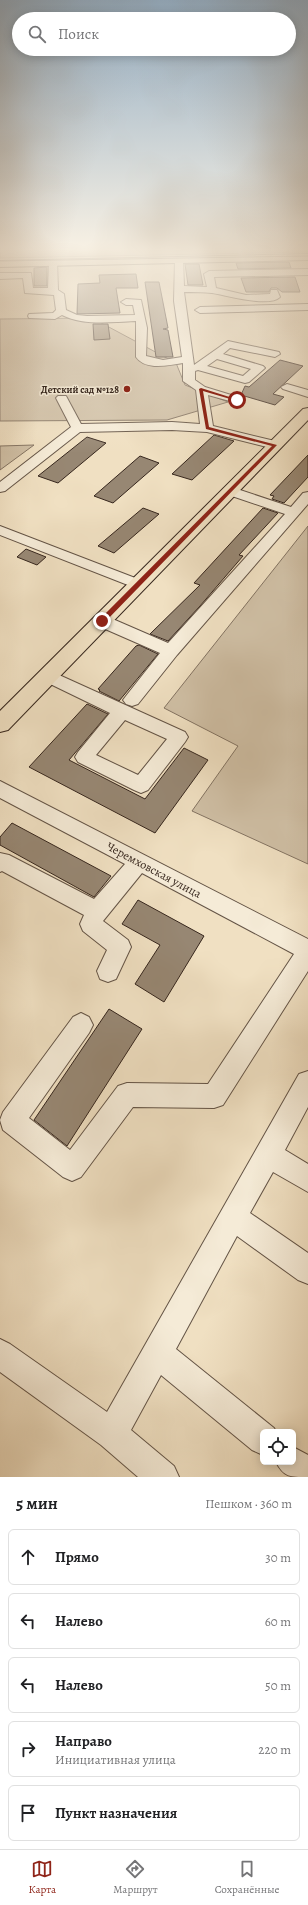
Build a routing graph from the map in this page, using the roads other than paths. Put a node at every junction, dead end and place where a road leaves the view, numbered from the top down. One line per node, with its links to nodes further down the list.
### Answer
1 (33, 316): 2 (street)
2 (55, 316)
3 (71, 316): 6 (street)
4 (140, 316): 6 (street)
5 (184, 316): 10 (street)
6 (141, 323): 7 (street); 10 (street)
7 (117, 329)
8 (275, 354): 9 (street)
9 (214, 355): 10 (street); 10 (street)
10 (192, 365): 12 (street)
11 (287, 387): 13 (street)
12 (201, 389): 15 (street); 18 (street)
13 (308, 394)
14 (62, 398): 17 (street)
15 (237, 400)
16 (308, 412): 19 (main road)
17 (77, 428): 18 (street); 20 (street)
18 (207, 428): 19 (street)
19 (275, 445): 21 (main road)
20 (0, 488)
21 (231, 491): 23 (street); 25 (main road)
22 (308, 496): 23 (street)
23 (293, 512): 27 (street)
24 (0, 530): 25 (street)
25 (138, 584): 26 (main road)
26 (102, 621): 27 (street); 28 (main road)
27 (170, 651): 29 (street)
28 (48, 676): 29 (street); 30 (main road)
29 (127, 705): 29 (street)
30 (0, 724)
31 (0, 789): 32 (street, Черемховская улица)
32 (139, 862): 34 (street); 35 (street, Черемховская улица)
33 (0, 863): 34 (street)
34 (97, 911): 36 (street)
35 (308, 951): 37 (street)
36 (108, 971)
37 (82, 1025)
38 (307, 1086): 39 (street)
39 (268, 1154): 40 (street); 41 (street)
40 (308, 1179)
41 (233, 1217): 42 (street); 43 (street)
42 (308, 1270)
43 (157, 1353): 45 (street); 46 (street)
44 (0, 1354): 45 (street)
45 (112, 1434): 49 (street)
46 (260, 1436)
47 (296, 1465): 48 (street)
48 (308, 1475)
49 (163, 1477)

